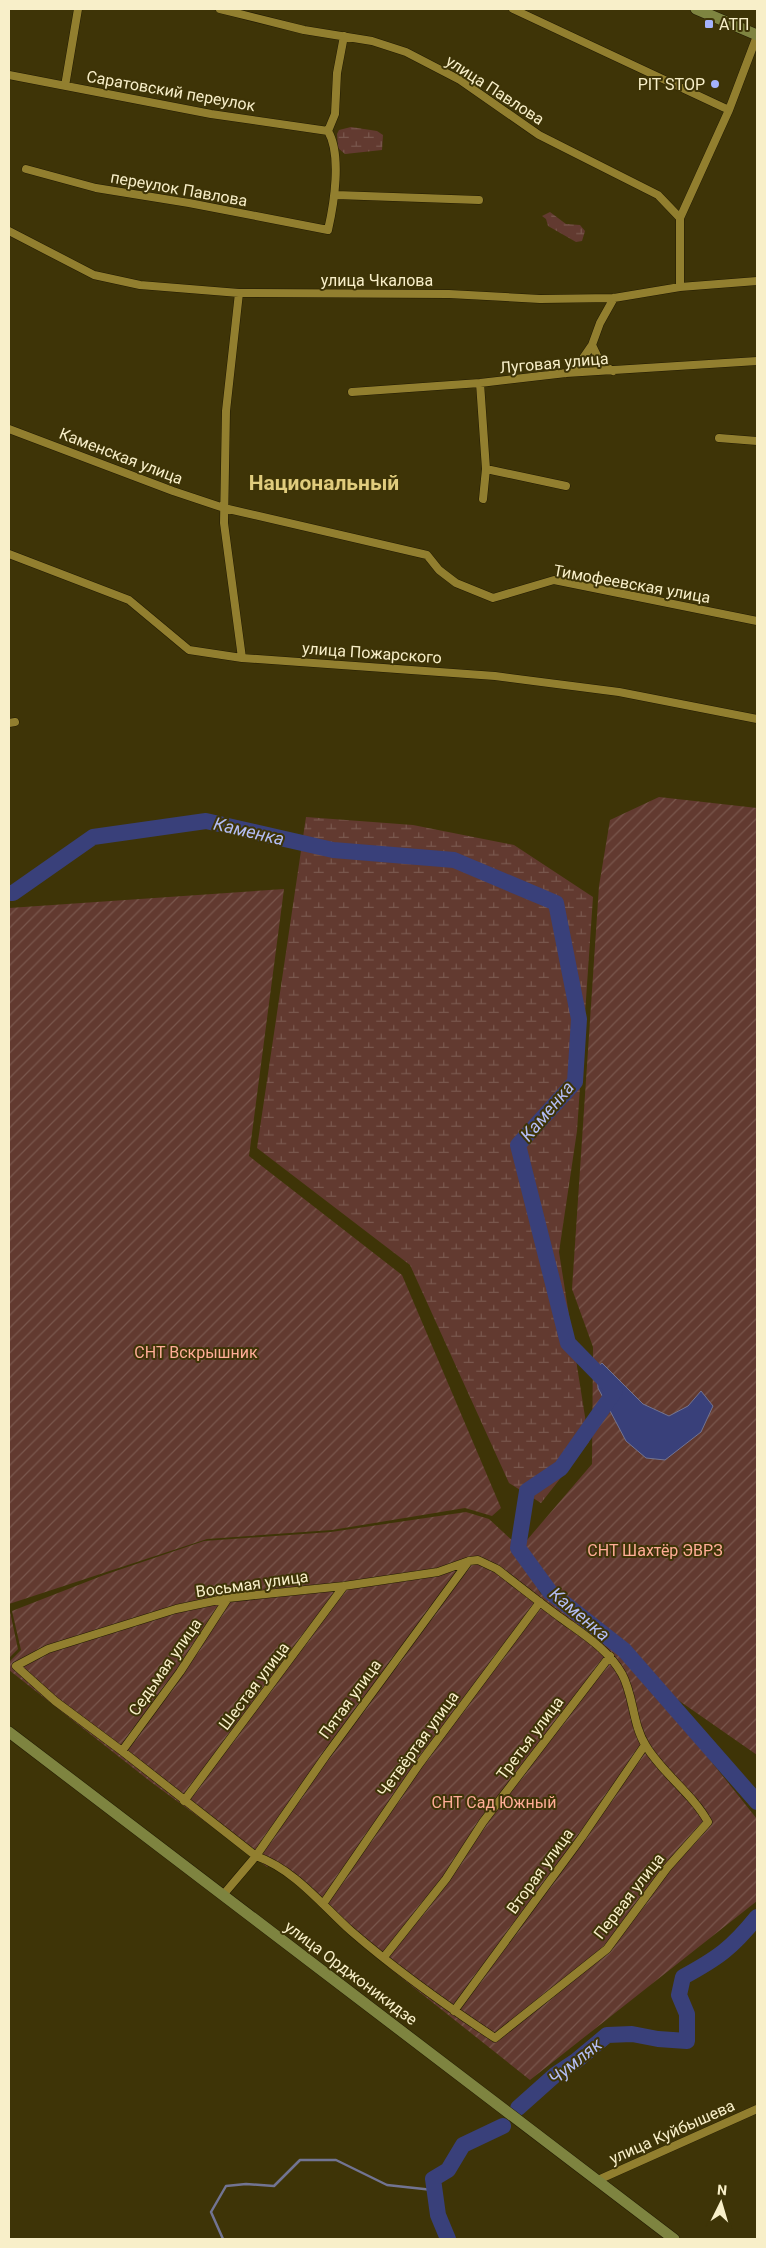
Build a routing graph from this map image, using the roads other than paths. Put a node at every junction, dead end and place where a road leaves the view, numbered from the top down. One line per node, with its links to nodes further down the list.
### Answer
1 (78, 9): 8 (street)
2 (220, 9): 6 (street, улица Павлова)
3 (513, 9): 9 (street)
4 (696, 9): 5 (main road)
5 (757, 35): 9 (street)
6 (344, 36): 10 (street); 14 (street, улица Павлова)
7 (9, 75): 8 (street, Саратовский переулок)
8 (65, 86): 10 (street, Саратовский переулок)
9 (729, 110): 14 (street)
10 (328, 131): 12 (street)
11 (26, 169): 12 (street, переулок Павлова)
12 (336, 195): 13 (street)
13 (479, 200)
14 (680, 218): 17 (street)
15 (9, 231): 18 (street, улица Чкалова)
16 (757, 281): 17 (street, улица Чкалова)
17 (680, 288): 19 (street, улица Чкалова)
18 (239, 293): 19 (street, улица Чкалова); 32 (street)
19 (614, 298): 20 (street)
20 (592, 345): 22 (street); 23 (street)
21 (757, 361): 22 (street, Луговая улица)
22 (613, 372): 23 (street, Луговая улица)
23 (566, 373): 24 (street, Луговая улица)
24 (480, 383): 25 (street, Луговая улица); 29 (street)
25 (352, 392)
26 (9, 429): 32 (street, Каменская улица)
27 (719, 438): 28 (street)
28 (757, 441)
29 (486, 469): 30 (street); 31 (street)
30 (566, 486)
31 (483, 499)
32 (224, 508): 34 (street, Тимофеевская улица); 35 (street)
33 (9, 554): 35 (street, улица Пожарского)
34 (757, 621)
35 (242, 658): 36 (street, улица Пожарского)
36 (757, 719)
37 (469, 1561): 38 (street, Восьмая улица); 40 (street); 46 (street, Пятая улица)
38 (344, 1586): 39 (street, Восьмая улица); 45 (street, Шестая улица)
39 (228, 1598): 44 (street, Седьмая улица); 44 (street, Восьмая улица)
40 (540, 1602): 41 (street); 48 (street, Четвёртая улица)
41 (610, 1656): 43 (street); 49 (street, Третья улица)
42 (9, 1732): 47 (main road, улица Орджоникидзе)
43 (645, 1745): 50 (street, Вторая улица); 50 (street, Первая улица)
44 (122, 1751): 45 (street)
45 (184, 1801): 46 (street)
46 (256, 1856): 47 (street, Пятая улица); 48 (street)
47 (222, 1895): 52 (main road, улица Орджоникидзе)
48 (323, 1904): 49 (street)
49 (384, 1957): 50 (street)
50 (454, 2011)
51 (757, 2109): 52 (street, улица Куйбышева)
52 (598, 2180): 53 (main road, улица Орджоникидзе)
53 (674, 2239)

